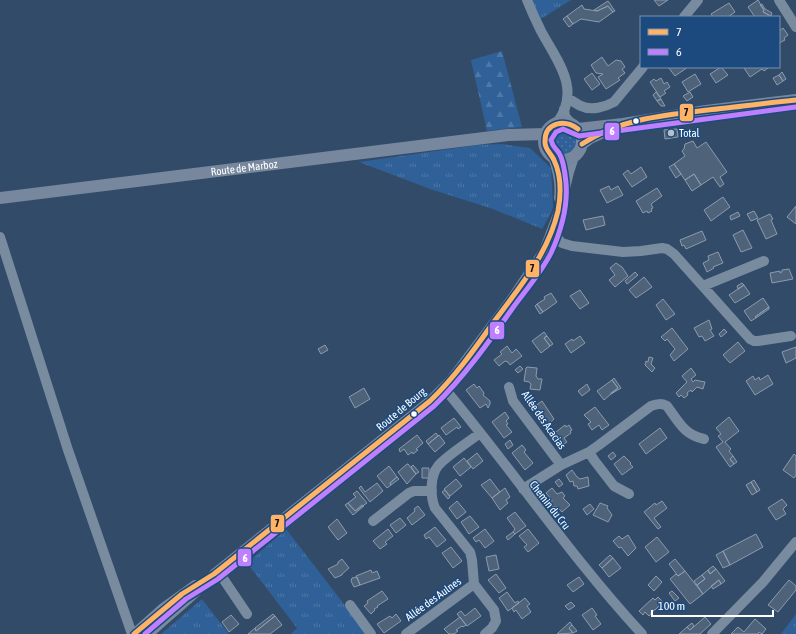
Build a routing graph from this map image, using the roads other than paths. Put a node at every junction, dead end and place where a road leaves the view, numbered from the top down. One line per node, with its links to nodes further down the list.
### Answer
1 (527, 0): 7 (street)
2 (698, 0): 4 (street)
3 (779, 0): 5 (street)
4 (685, 16)
5 (796, 27)
6 (642, 68): 7 (street)
7 (567, 98): 9 (street)
8 (796, 100): 11 (main road)
9 (564, 109): 10 (street); 12 (street)
10 (557, 124): 12 (main road); 13 (main road)
11 (623, 124): 12 (main road); 14 (main road)
12 (575, 127): 14 (main road)
13 (545, 140): 15 (main road); 17 (main road, Route de Marboz)
14 (582, 144): 16 (main road)
15 (553, 157): 16 (main road); 18 (street, Route de Bourg)
16 (574, 157): 18 (street, Route de Bourg)
17 (0, 198)
18 (556, 221): 19 (street, Route de Bourg)
19 (551, 232): 22 (street); 25 (street, Route de Bourg)
20 (0, 238): 39 (street)
21 (764, 261): 22 (street)
22 (703, 286): 23 (street)
23 (791, 336)
24 (509, 387): 29 (street, Allée des Acacias)
25 (444, 388): 26 (street, Chemin du Cru); 35 (street, Route de Bourg)
26 (480, 433): 30 (street, Chemin du Cru); 31 (street)
27 (704, 439): 28 (street, Allée des Acacias)
28 (589, 452): 29 (street, Allée des Acacias); 32 (street)
29 (561, 465): 30 (street, Allée des Acacias)
30 (523, 490): 44 (street, Chemin du Cru)
31 (432, 491): 33 (street); 36 (street)
32 (629, 494)
33 (373, 521)
34 (796, 542): 45 (street)
35 (216, 573): 38 (street); 39 (street, Route de Bourg); 40 (street, Route de Bourg)
36 (474, 584): 42 (street, Allée des Aulnes); 43 (street)
37 (350, 605): 41 (street)
38 (247, 614)
39 (133, 634)
40 (149, 634)
41 (371, 634)
42 (406, 634)
43 (485, 634)
44 (642, 634)
45 (712, 634)

